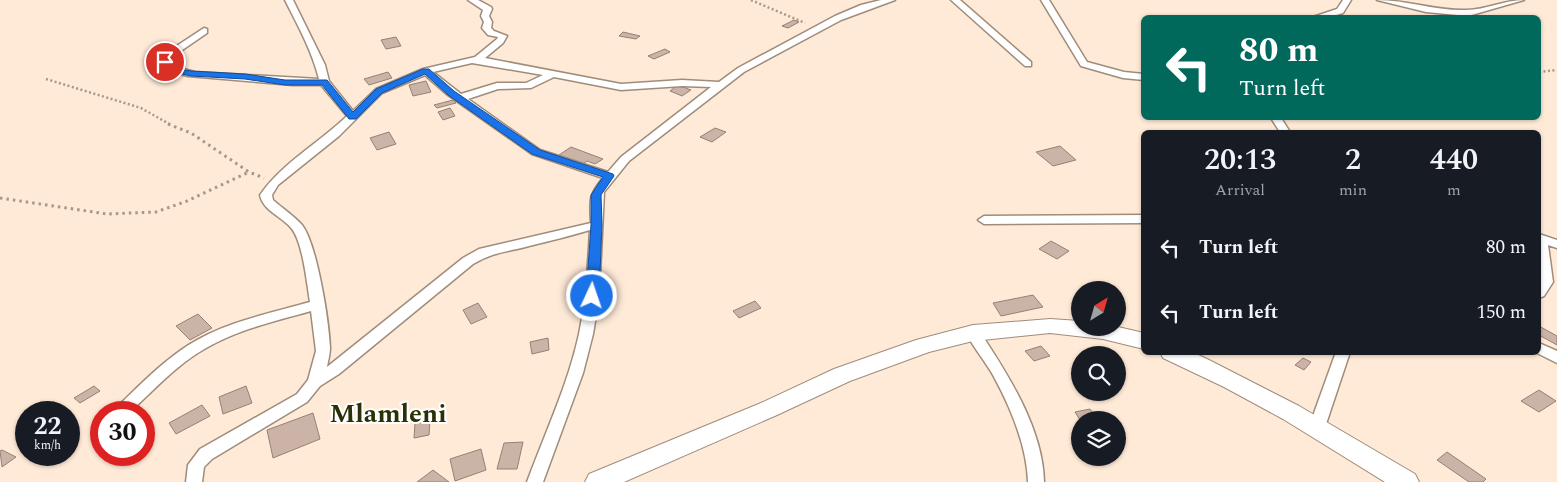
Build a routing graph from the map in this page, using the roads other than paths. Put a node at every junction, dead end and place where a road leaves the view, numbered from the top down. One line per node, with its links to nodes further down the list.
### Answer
1 (289, 0): 17 (street)
2 (472, 0): 12 (street)
3 (891, 0): 9 (street)
4 (955, 0): 13 (street)
5 (1045, 0): 16 (street)
6 (1347, 0): 10 (street)
7 (1381, 0): 8 (street)
8 (1520, 0)
9 (866, 4): 18 (street)
10 (1325, 15)
11 (204, 31): 17 (street)
12 (478, 60): 14 (street); 15 (street)
13 (1028, 64)
14 (426, 71): 19 (street); 20 (street)
15 (554, 73): 18 (street); 19 (street)
16 (1141, 77)
17 (324, 82): 20 (street)
18 (720, 85): 21 (street)
19 (460, 98): 21 (street)
20 (353, 117): 29 (street)
21 (609, 176): 24 (street)
22 (1141, 219): 23 (street)
23 (984, 220)
24 (597, 225): 36 (street); 41 (street)
25 (1541, 238): 26 (street)
26 (1557, 244)
27 (1541, 245): 28 (street)
28 (1541, 290)
29 (316, 305): 36 (street); 37 (street)
30 (973, 333): 31 (main road); 39 (street); 42 (main road)
31 (1141, 340)
32 (1541, 349): 35 (street)
33 (1177, 355): 38 (main road)
34 (1342, 355): 38 (street)
35 (1557, 358)
36 (315, 382): 40 (street)
37 (133, 401)
38 (1317, 427): 43 (main road)
39 (1039, 479)
40 (194, 482)
41 (535, 482)
42 (598, 482)
43 (1406, 482)

